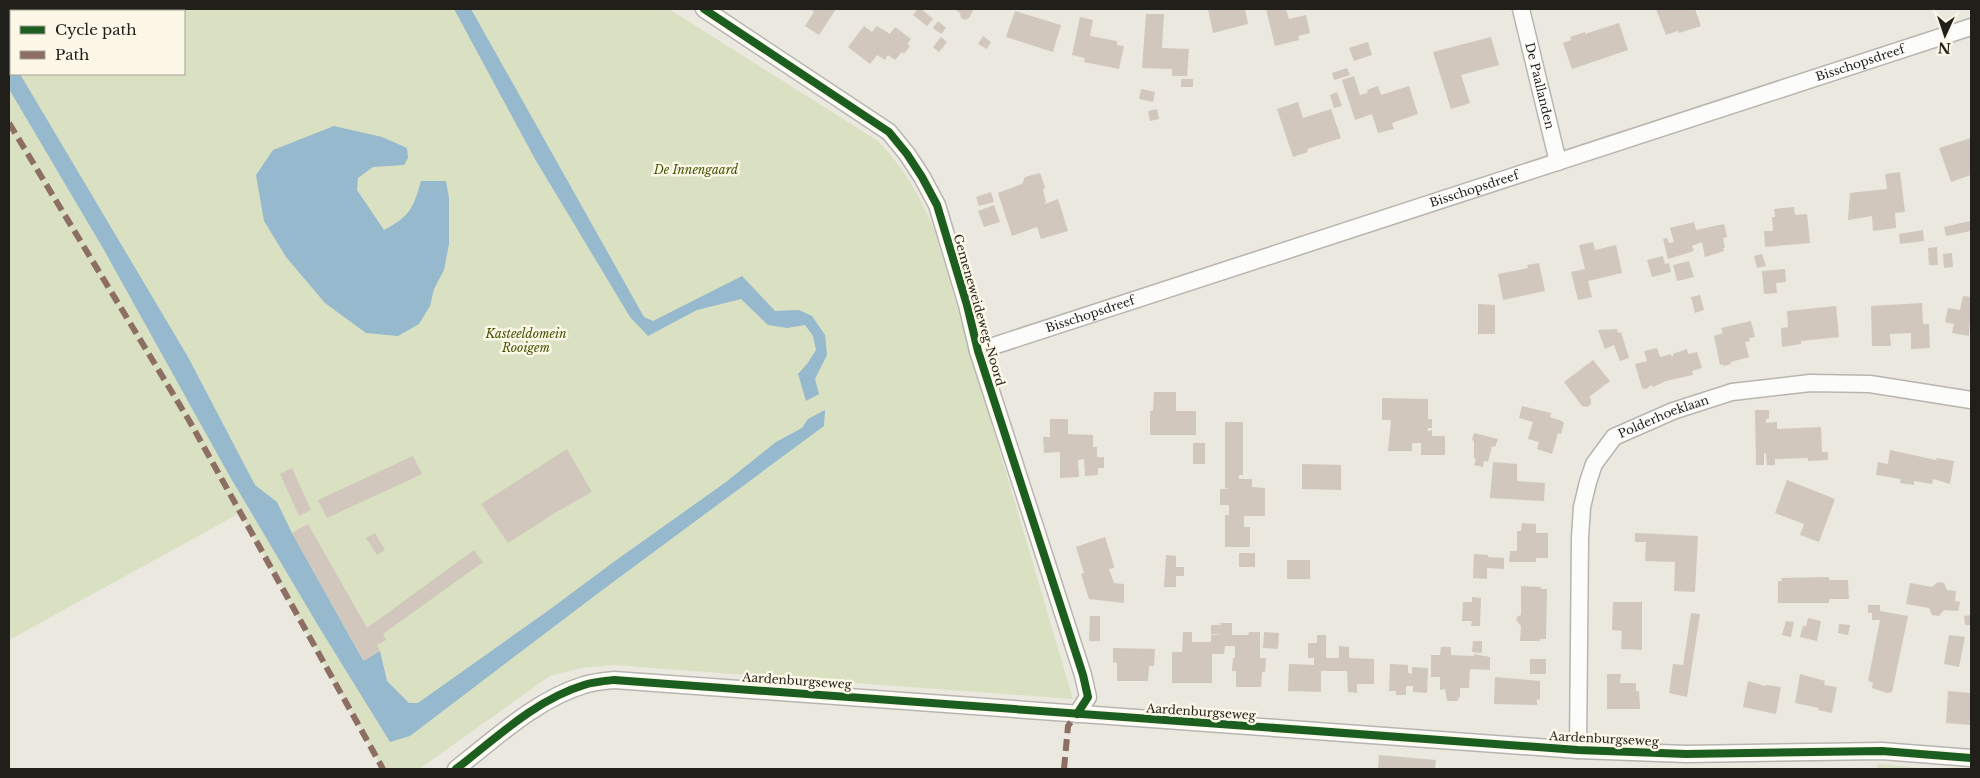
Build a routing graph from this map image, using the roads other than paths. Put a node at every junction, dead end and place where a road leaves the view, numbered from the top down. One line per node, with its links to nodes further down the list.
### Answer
1 (704, 9): 5 (street, Gemeneweideweg-Noord)
2 (1521, 9): 4 (street, De Paallanden)
3 (1971, 27): 4 (street, Bisschopsdreef)
4 (1558, 162): 5 (street, Bisschopsdreef)
5 (978, 351): 7 (street, Gemeneweideweg-Noord)
6 (1971, 400): 8 (street, Polderhoeklaan)
7 (1077, 714): 8 (street, Aardenburgseweg); 10 (street, Aardenburgseweg)
8 (1578, 750): 9 (street, Aardenburgseweg)
9 (1971, 758)
10 (456, 769)

